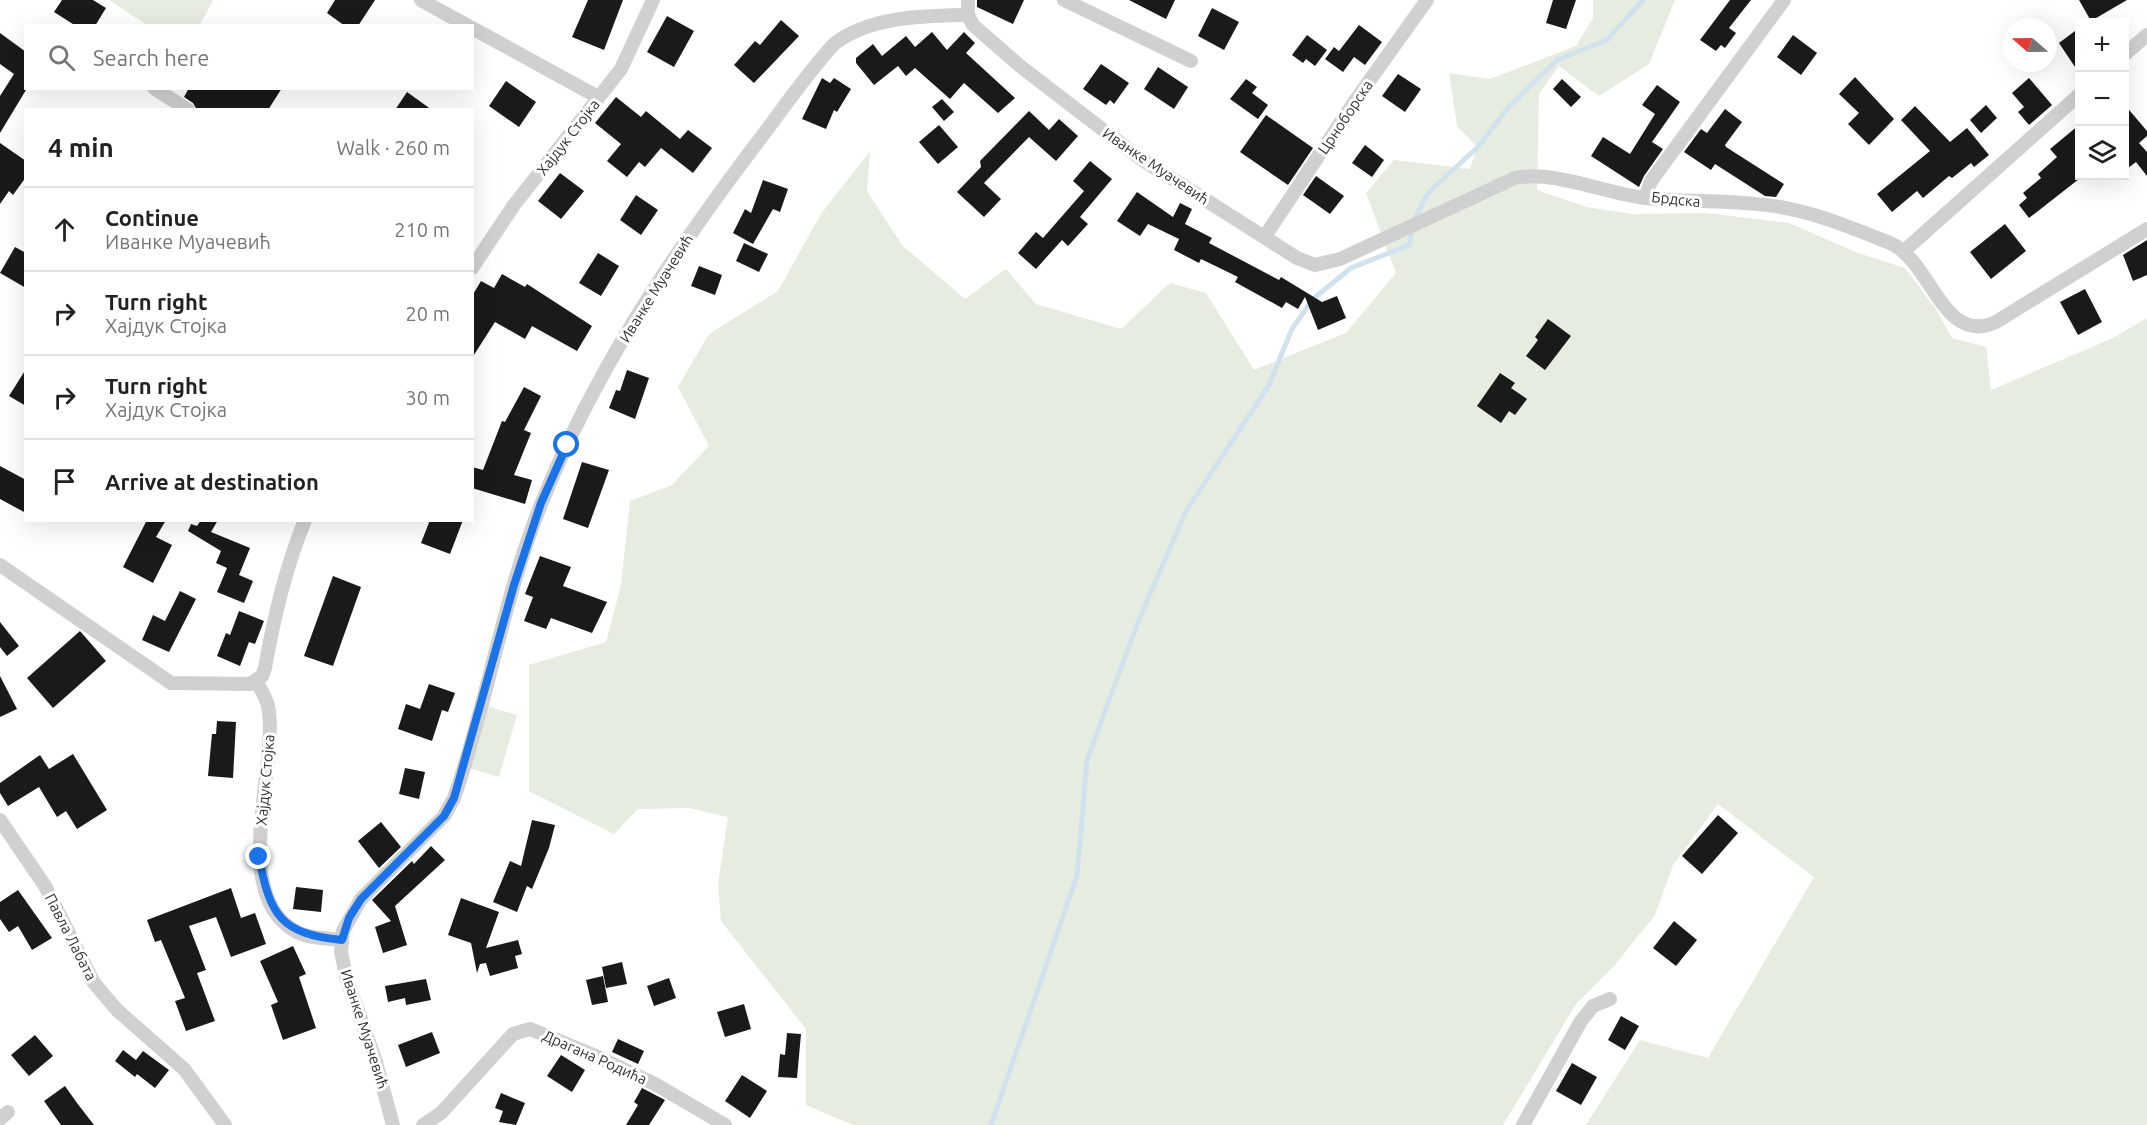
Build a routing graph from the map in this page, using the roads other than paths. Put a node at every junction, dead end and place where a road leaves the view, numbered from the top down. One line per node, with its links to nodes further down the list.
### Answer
1 (421, 0): 8 (street)
2 (653, 0): 14 (street, Хајдук Стојка)
3 (968, 0): 7 (street)
4 (1064, 0): 12 (street)
5 (1427, 0): 19 (street, Црноборска)
6 (1784, 0): 17 (street, Брдска)
7 (968, 15): 19 (street, Иванке Муачевић); 26 (street, Иванке Муачевић)
8 (464, 24)
9 (474, 29): 14 (street)
10 (2147, 35): 11 (street)
11 (2129, 51)
12 (1191, 61)
13 (157, 90): 16 (street)
14 (598, 97): 21 (street, Хајдук Стојка)
15 (2075, 98): 20 (street)
16 (185, 108)
17 (1645, 198): 19 (street, Иванке Муачевић); 20 (street, Брдска)
18 (2147, 230): 20 (street, Брдска)
19 (1265, 236)
20 (1904, 251)
21 (474, 265)
22 (304, 522): 24 (street)
23 (0, 565): 24 (street)
24 (256, 681): 26 (street, Хајдук Стојка)
25 (0, 820): 28 (street, Павла Лабата)
26 (342, 940): 29 (street, Иванке Муачевић)
27 (1610, 999): 32 (street)
28 (225, 1125)
29 (393, 1125)
30 (423, 1125): 31 (street, Драгана Родића)
31 (725, 1125)
32 (1523, 1125)

